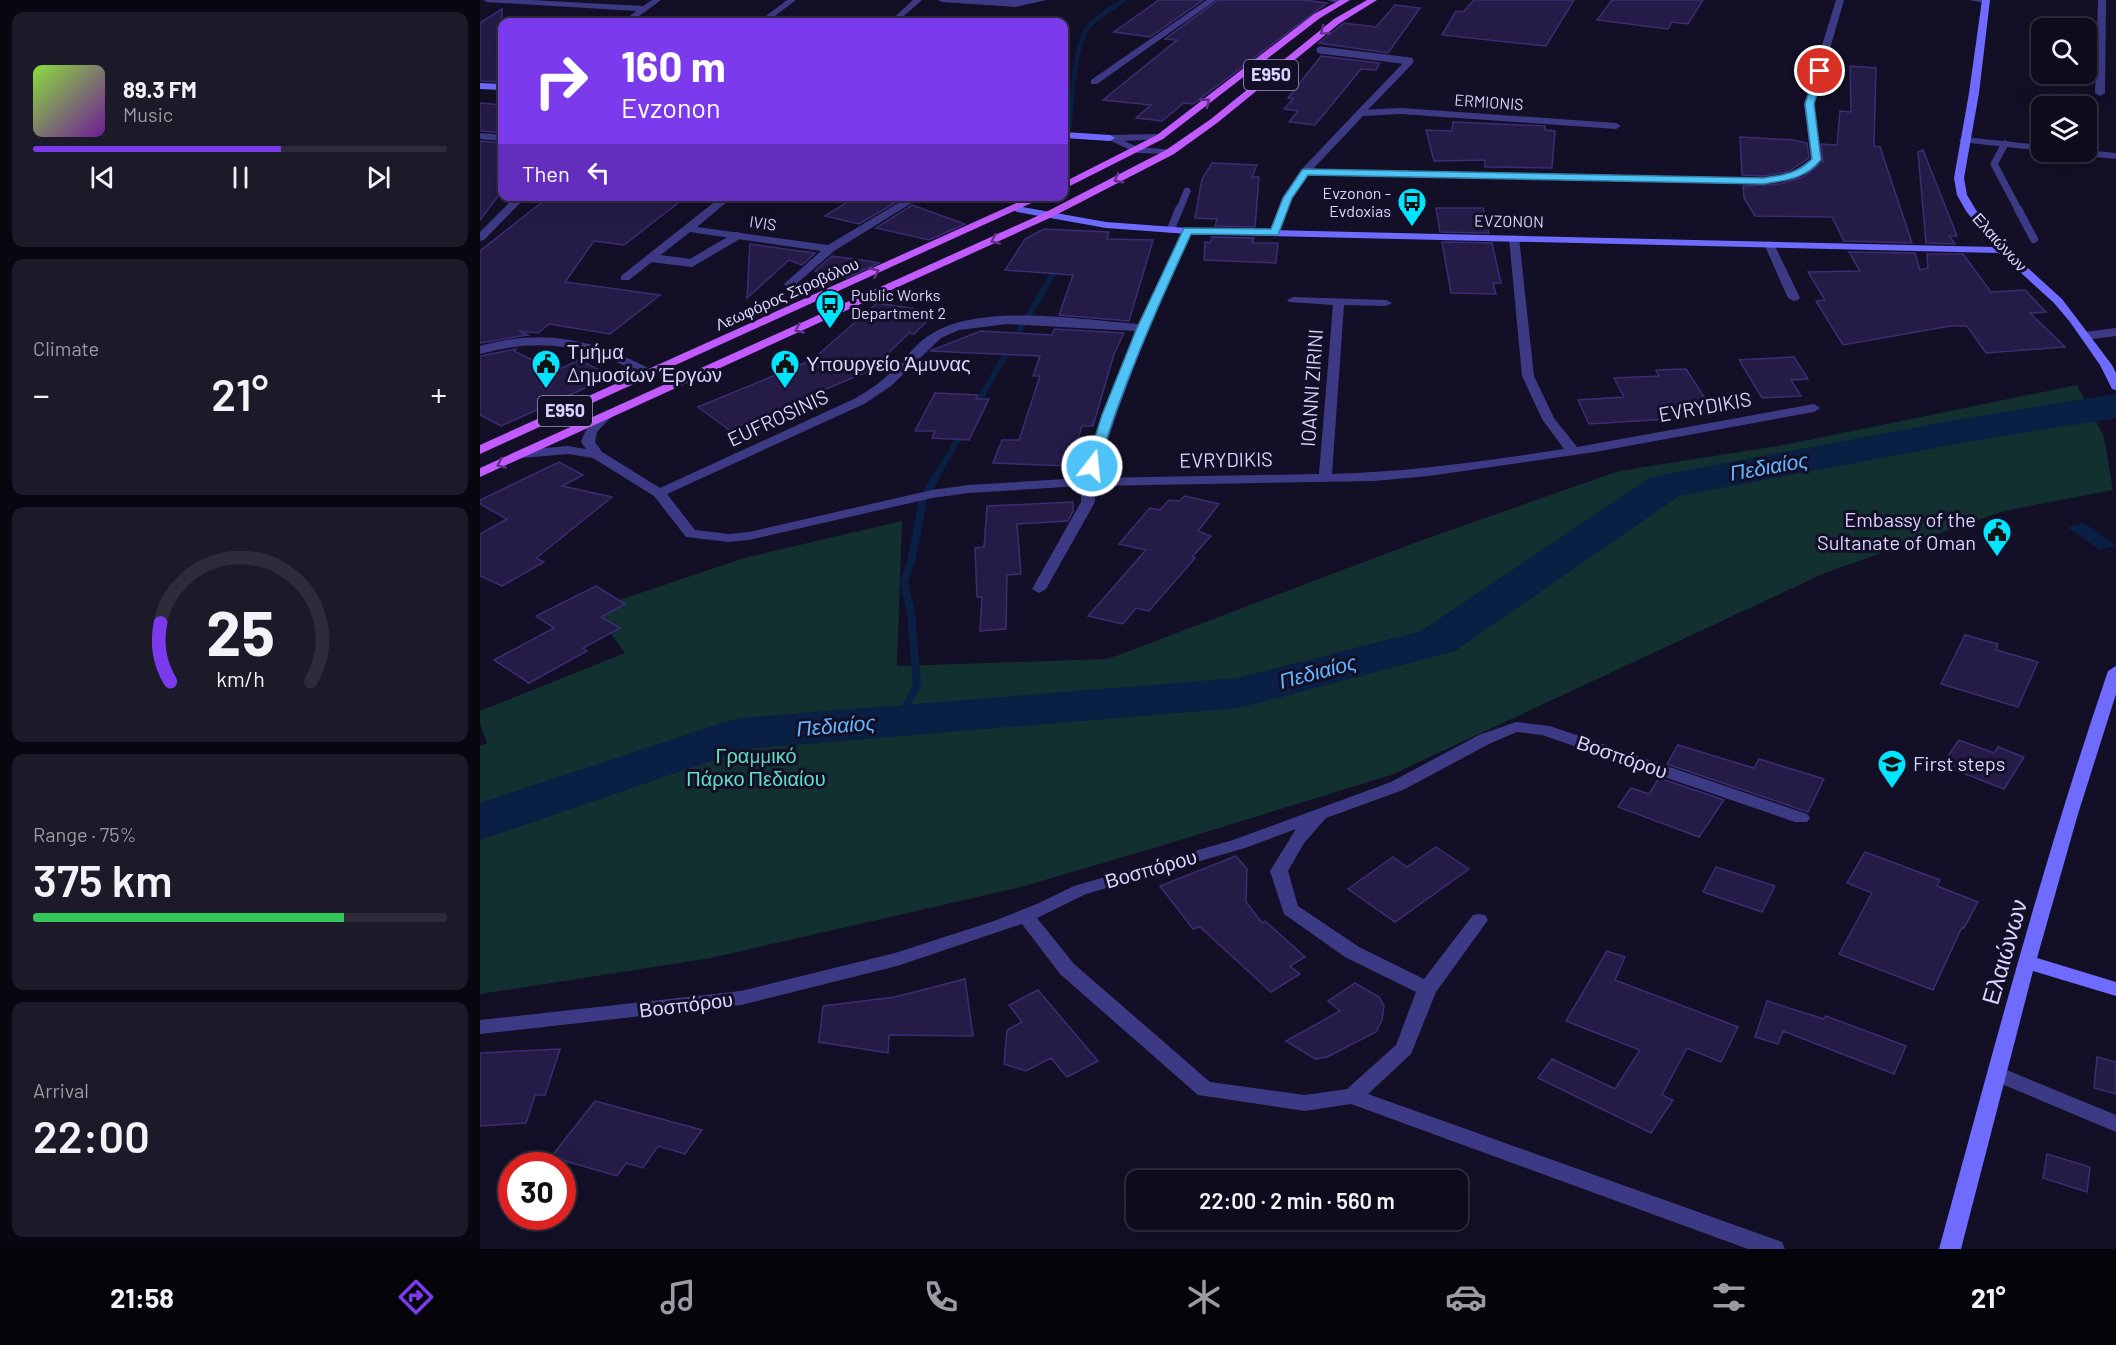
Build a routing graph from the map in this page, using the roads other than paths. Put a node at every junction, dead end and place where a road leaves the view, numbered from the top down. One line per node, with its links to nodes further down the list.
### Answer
1 (487, 0): 15 (street)
2 (657, 0): 15 (street)
3 (792, 0): 17 (street)
4 (918, 0): 18 (street)
5 (942, 0): 6 (street)
6 (1042, 0)
7 (1212, 0): 22 (street)
8 (1331, 0): 13 (street)
9 (1373, 0): 37 (main road, Λεωφόρος Στροβόλου / E950, one-way to 37)
10 (1840, 0): 40 (street)
11 (1973, 0): 14 (street)
12 (2102, 0): 19 (street)
13 (1344, 1): 32 (main road, E950, one-way to 13)
14 (1986, 1): 33 (main road, Ελαιώνων)
15 (644, 9): 16 (street)
16 (632, 18)
17 (767, 18)
18 (898, 18)
19 (2103, 33): 20 (street); 25 (street)
20 (2116, 34)
21 (1320, 50): 26 (lane)
22 (1094, 82)
23 (480, 86): 24 (main road)
24 (498, 87)
25 (2100, 93)
26 (1360, 112): 27 (street, ERMIONIS); 40 (street)
27 (1616, 126)
28 (480, 136): 30 (street)
29 (1068, 136): 31 (main road)
30 (498, 138)
31 (1110, 138): 32 (street); 36 (street)
32 (1160, 138): 36 (main road, E950)
33 (1964, 140): 34 (street); 59 (main road, Ελαιώνων)
34 (2006, 144): 35 (street); 56 (lane)
35 (2031, 147)
36 (1136, 150): 37 (street); 41 (main road, E950)
37 (1170, 152): 48 (main road, Λεωφόρος Στροβόλου / E950, one-way to 48)
38 (2097, 154): 39 (street)
39 (2116, 156)
40 (1305, 172): 52 (street)
41 (1068, 184)
42 (1187, 191): 50 (lane)
43 (517, 201): 54 (street)
44 (723, 201): 49 (street)
45 (910, 201): 58 (street)
46 (1032, 201): 47 (main road, Λεωφόρος Στροβόλου / E950)
47 (1017, 209): 48 (main road, EVZONON); 71 (main road, Λεωφόρος Στροβόλου / E950, one-way to 47)
48 (1048, 215): 50 (main road, EVZONON); 74 (main road, Λεωφόρος Στροβόλου / E950, one-way to 74)
49 (690, 229): 53 (street, IVIS); 60 (street)
50 (1171, 229): 51 (main road, EVZONON)
51 (1188, 231): 52 (main road, EVZONON); 67 (street)
52 (1275, 232): 55 (main road, EVZONON)
53 (737, 236): 58 (street, IVIS); 60 (lane)
54 (480, 238)
55 (1514, 238): 57 (main road, EVZONON); 76 (street)
56 (2034, 239)
57 (1769, 244): 59 (main road, EVZONON); 63 (street)
58 (830, 249): 62 (street)
59 (2002, 250): 69 (main road, Ελαιώνων)
60 (651, 258): 61 (street)
61 (625, 279)
62 (790, 284)
63 (1794, 298)
64 (1293, 300): 65 (street)
65 (1339, 302): 66 (street); 80 (street, IOANNI ZIRINI)
66 (1386, 303)
67 (1142, 328): 81 (street); 82 (street, EUFROSINIS)
68 (2116, 332): 69 (lane)
69 (2085, 336): 72 (main road, Ελαιώνων)
70 (480, 350): 71 (lane)
71 (650, 373): 75 (main road, Λεωφόρος Στροβόλου / E950)
72 (2116, 386)
73 (1815, 408): 76 (street, EVRYDIKIS)
74 (606, 416): 77 (main road, Λεωφόρος Στροβόλου / E950); 78 (street)
75 (480, 450)
76 (1573, 451): 80 (street, EVRYDIKIS)
77 (522, 454): 78 (street); 79 (main road, Λεωφόρος Στροβόλου / E950, one-way to 79)
78 (597, 455): 82 (street)
79 (480, 473)
80 (1325, 478): 81 (street, EVRYDIKIS)
81 (1088, 482): 82 (street, EVRYDIKIS); 83 (street)
82 (659, 493)
83 (1040, 590)
84 (2116, 671): 89 (main road, Ελαιώνων)
85 (1322, 813): 86 (street, Βοσπόρου); 87 (street, Βοσπόρου); 90 (street)
86 (1801, 818)
87 (1025, 916): 92 (street, Βοσπόρου); 94 (street)
88 (1479, 920): 90 (street)
89 (2028, 962): 91 (main road); 93 (main road, Ελαιώνων)
90 (1427, 989): 94 (street)
91 (2116, 989)
92 (480, 1027)
93 (1997, 1074): 95 (street); 97 (main road, Ελαιώνων)
94 (1352, 1096): 96 (street)
95 (2116, 1124)
96 (1774, 1249)
97 (1950, 1249)

